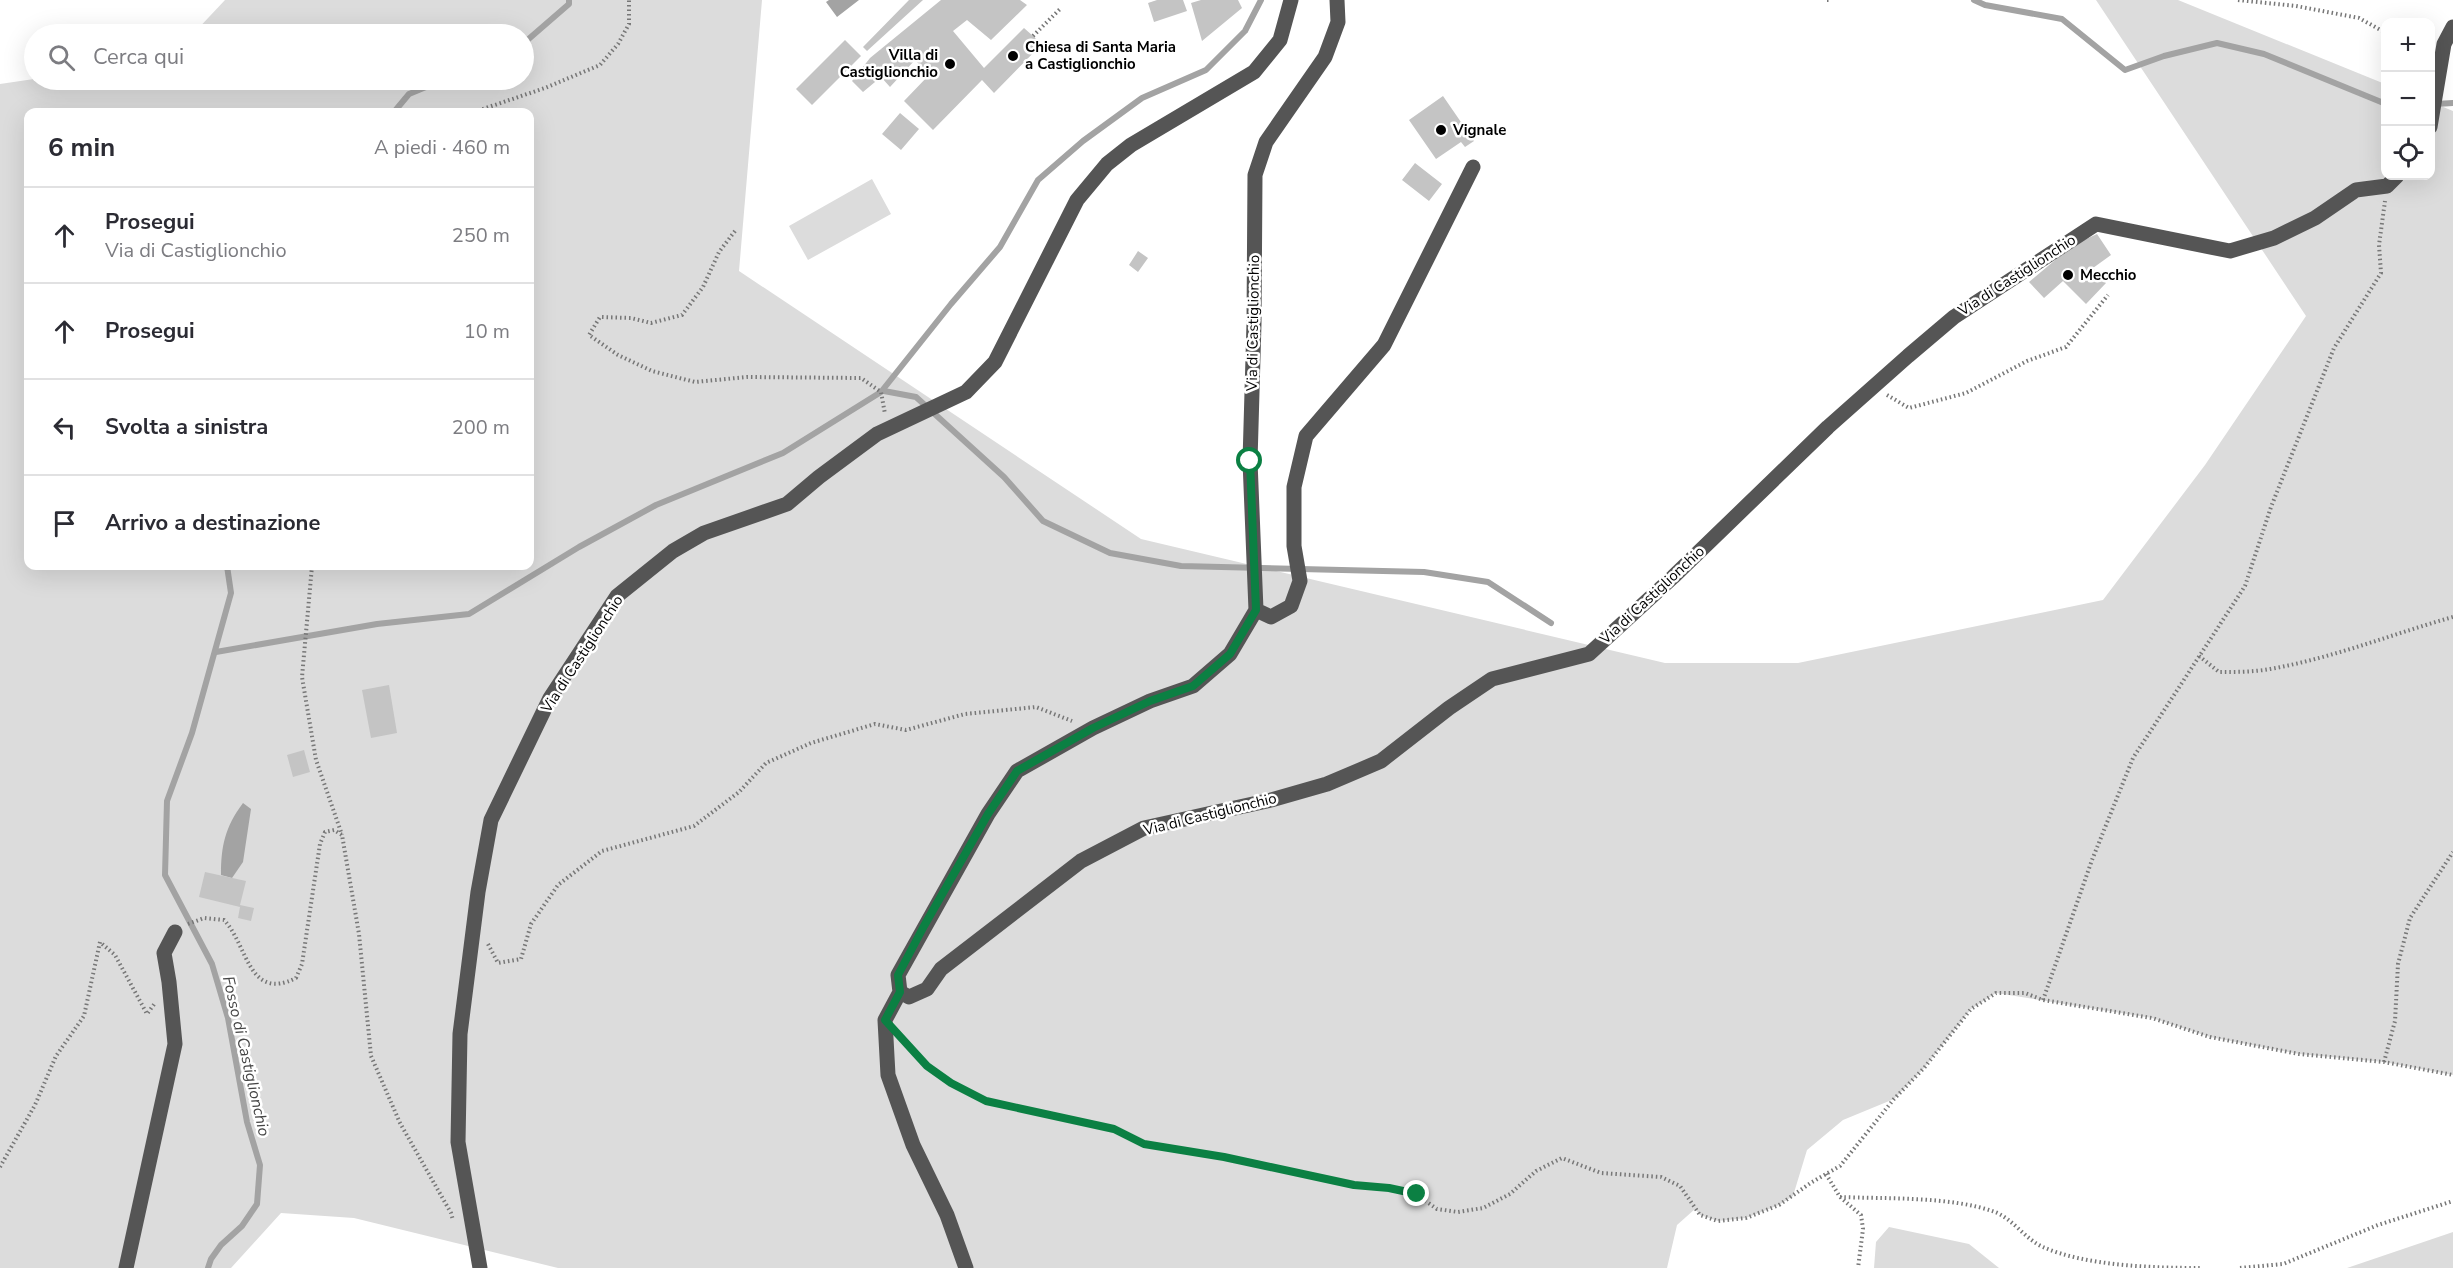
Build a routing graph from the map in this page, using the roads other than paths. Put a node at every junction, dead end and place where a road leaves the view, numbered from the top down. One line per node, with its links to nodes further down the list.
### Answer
1 (1291, 0): 11 (street, Via di Castiglionchio)
2 (1337, 0): 7 (street, Via di Castiglionchio)
3 (2453, 27): 4 (street)
4 (2430, 126)
5 (1473, 167): 7 (street)
6 (2392, 181): 9 (street, Via di Castiglionchio)
7 (1256, 610): 9 (street)
8 (175, 932): 10 (street)
9 (900, 992): 12 (street)
10 (126, 1268)
11 (480, 1268)
12 (966, 1268)

